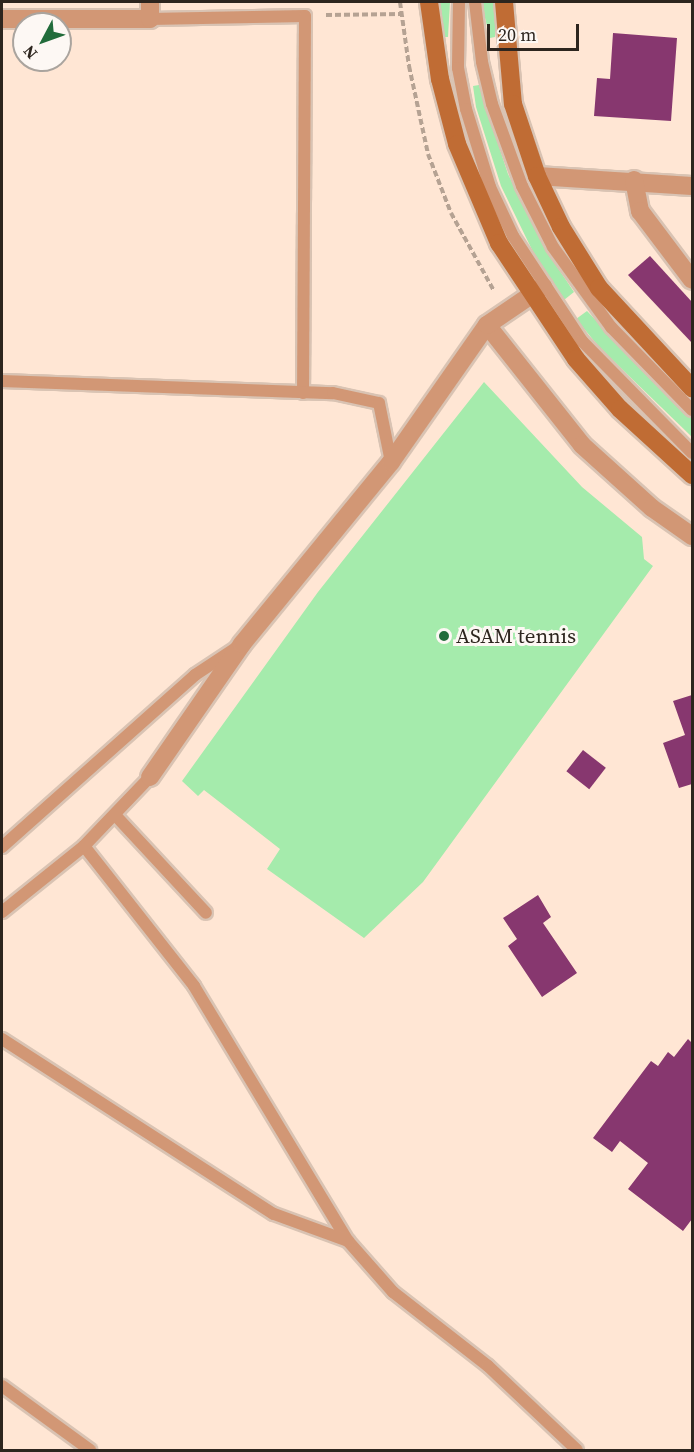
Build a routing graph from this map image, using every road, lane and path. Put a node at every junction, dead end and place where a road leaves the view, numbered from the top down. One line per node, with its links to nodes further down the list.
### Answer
1 (400, 2): 7 (path)
2 (429, 2): 15 (main road)
3 (459, 2): 15 (lane)
4 (475, 2): 20 (lane)
5 (504, 2): 11 (main road)
6 (150, 10): 9 (lane); 10 (street)
7 (400, 14): 8 (path); 9 (path)
8 (412, 14)
9 (305, 16): 19 (lane)
10 (2, 19)
11 (537, 176): 12 (street); 18 (main road)
12 (634, 180): 13 (street); 14 (street)
13 (693, 186)
14 (693, 280)
15 (536, 291): 16 (street); 21 (lane); 23 (main road)
16 (487, 325): 22 (street); 24 (street)
17 (2, 381): 19 (lane)
18 (693, 388)
19 (303, 393): 22 (lane)
20 (693, 410)
21 (693, 453)
22 (391, 462): 25 (street)
23 (693, 475)
24 (693, 536)
25 (242, 644): 26 (street); 29 (lane)
26 (150, 777): 27 (lane)
27 (116, 816): 28 (lane); 31 (lane)
28 (84, 846): 30 (lane); 33 (lane)
29 (2, 847)
30 (2, 912)
31 (206, 913)
32 (2, 1039): 33 (lane)
33 (348, 1241): 36 (lane)
34 (2, 1386): 35 (lane)
35 (90, 1450)
36 (577, 1450)

